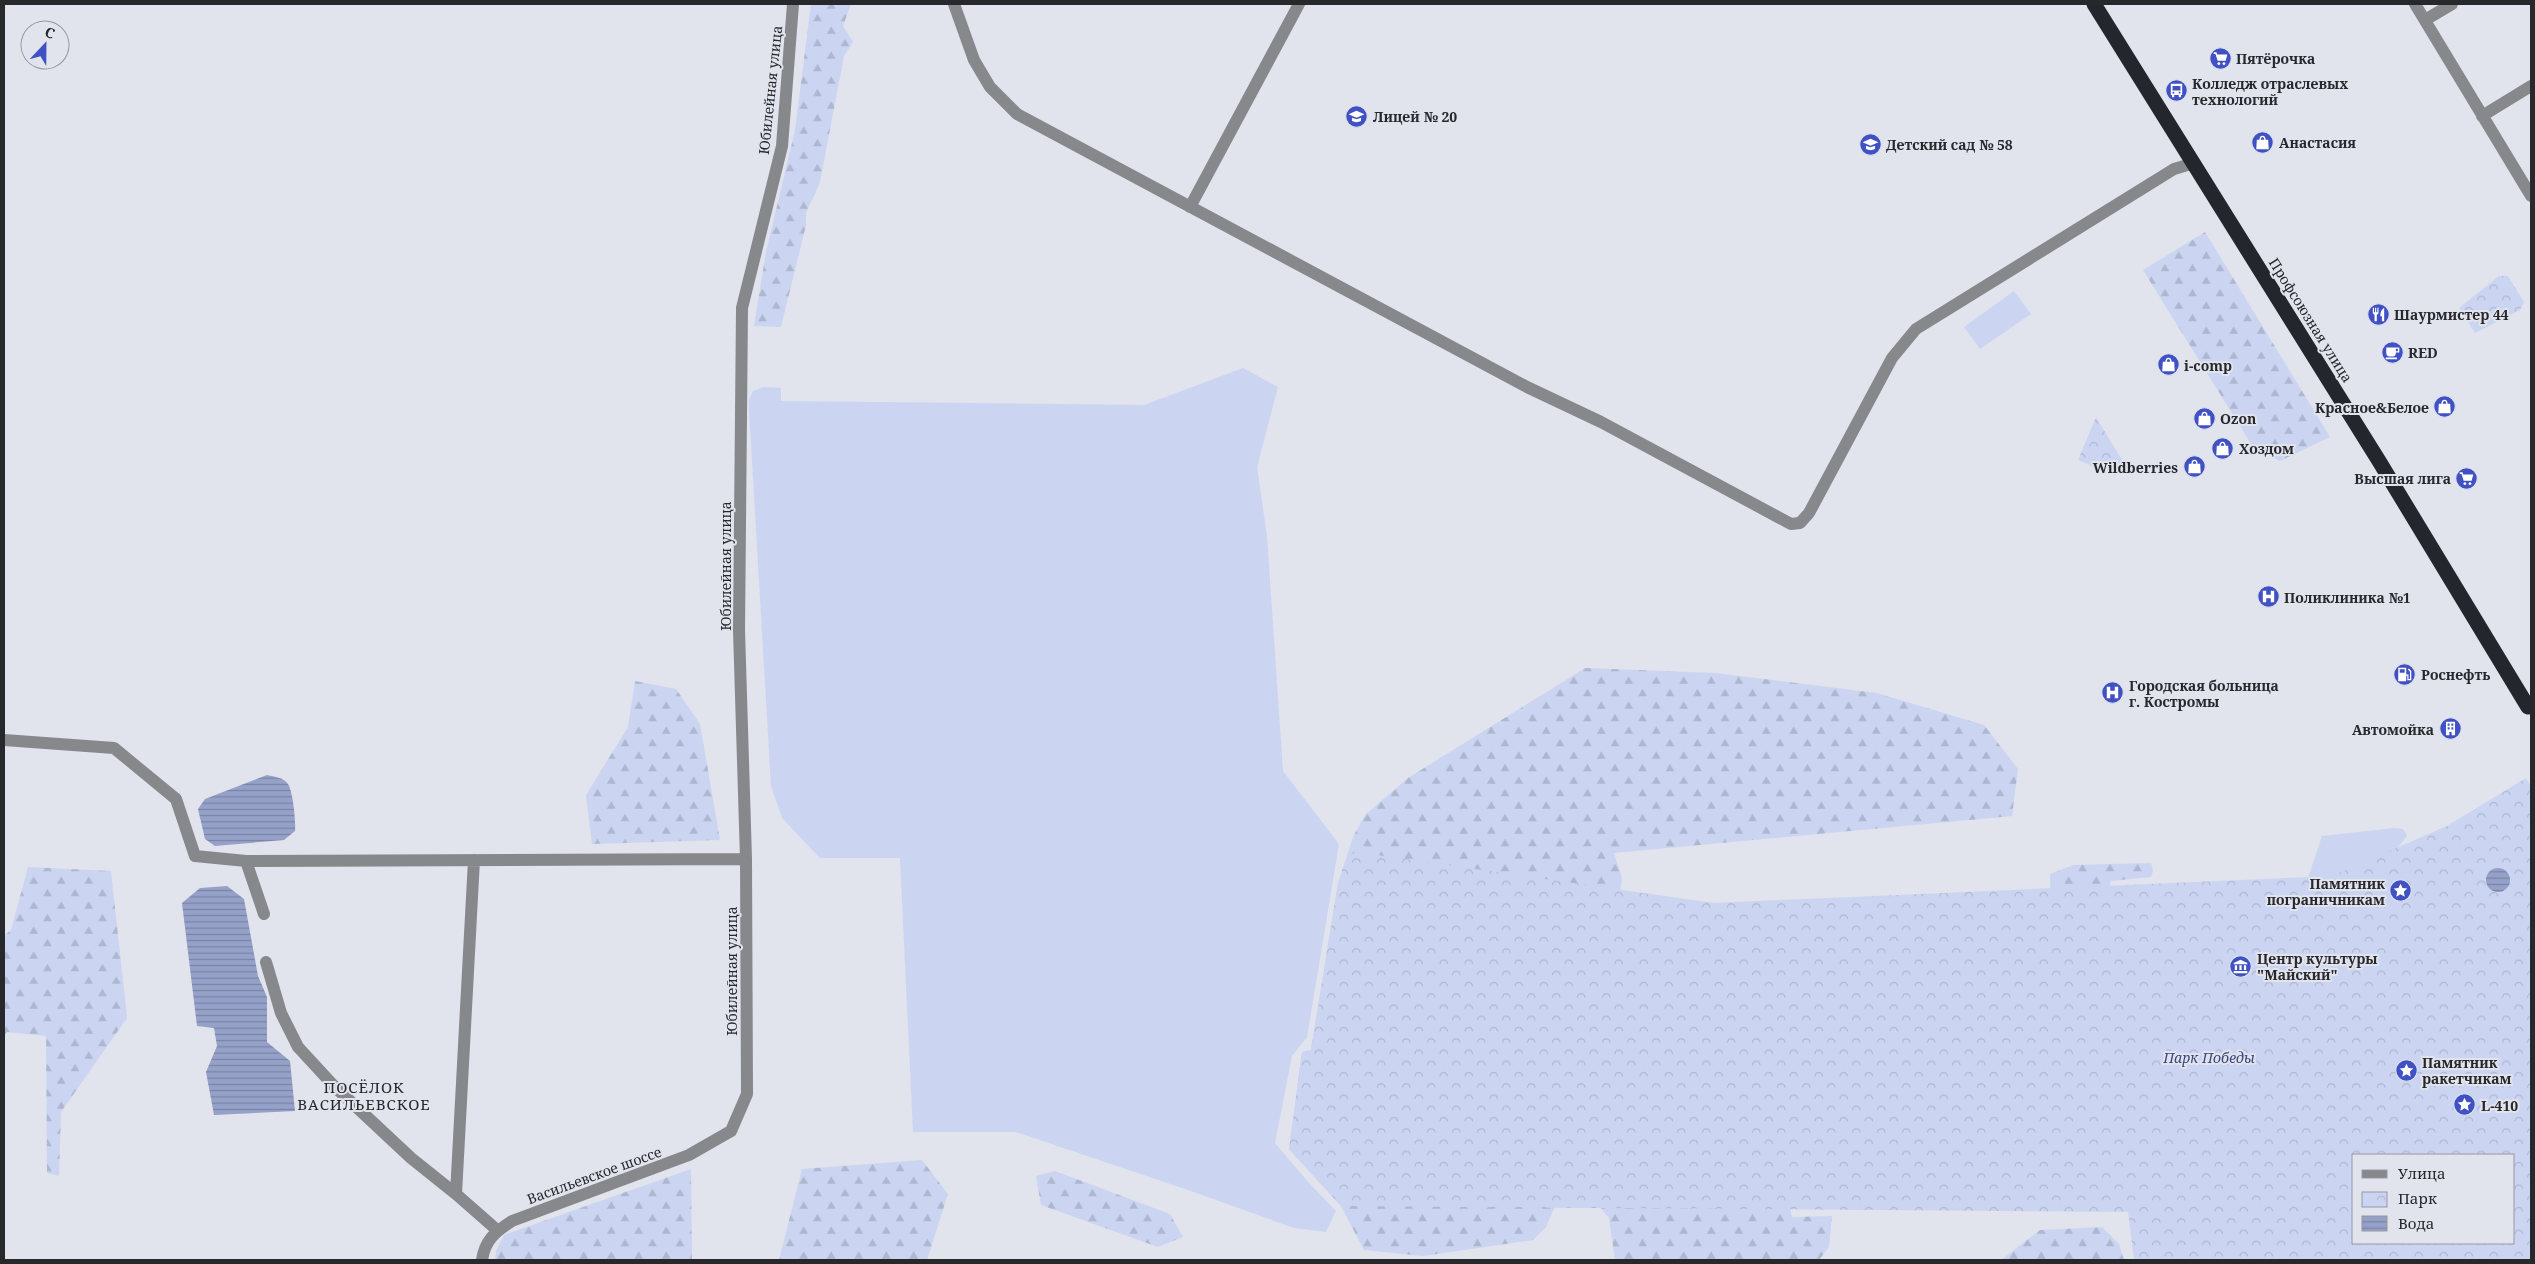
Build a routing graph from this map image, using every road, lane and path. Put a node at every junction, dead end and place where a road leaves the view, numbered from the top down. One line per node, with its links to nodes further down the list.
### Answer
1 (793, 4): 16 (street, Юбилейная улица)
2 (954, 4): 12 (street)
3 (1299, 4): 12 (street)
4 (2094, 4): 10 (highway, Профсоюзная улица)
5 (2415, 4): 7 (street)
6 (2452, 4): 7 (street)
7 (2425, 20): 9 (street)
8 (2531, 86): 9 (street)
9 (2482, 116): 11 (street)
10 (2194, 163): 12 (street); 13 (highway, Профсоюзная улица)
11 (2531, 196)
12 (1190, 207)
13 (2530, 706)
14 (4, 740): 17 (street)
15 (474, 860): 16 (street); 17 (street); 21 (street)
16 (746, 860): 20 (street, Юбилейная улица)
17 (246, 861): 18 (street)
18 (264, 914)
19 (266, 962): 21 (street)
20 (731, 1131): 22 (street, Васильевское шоссе)
21 (456, 1194): 22 (street)
22 (497, 1230): 23 (street, Васильевское шоссе)
23 (482, 1260)

